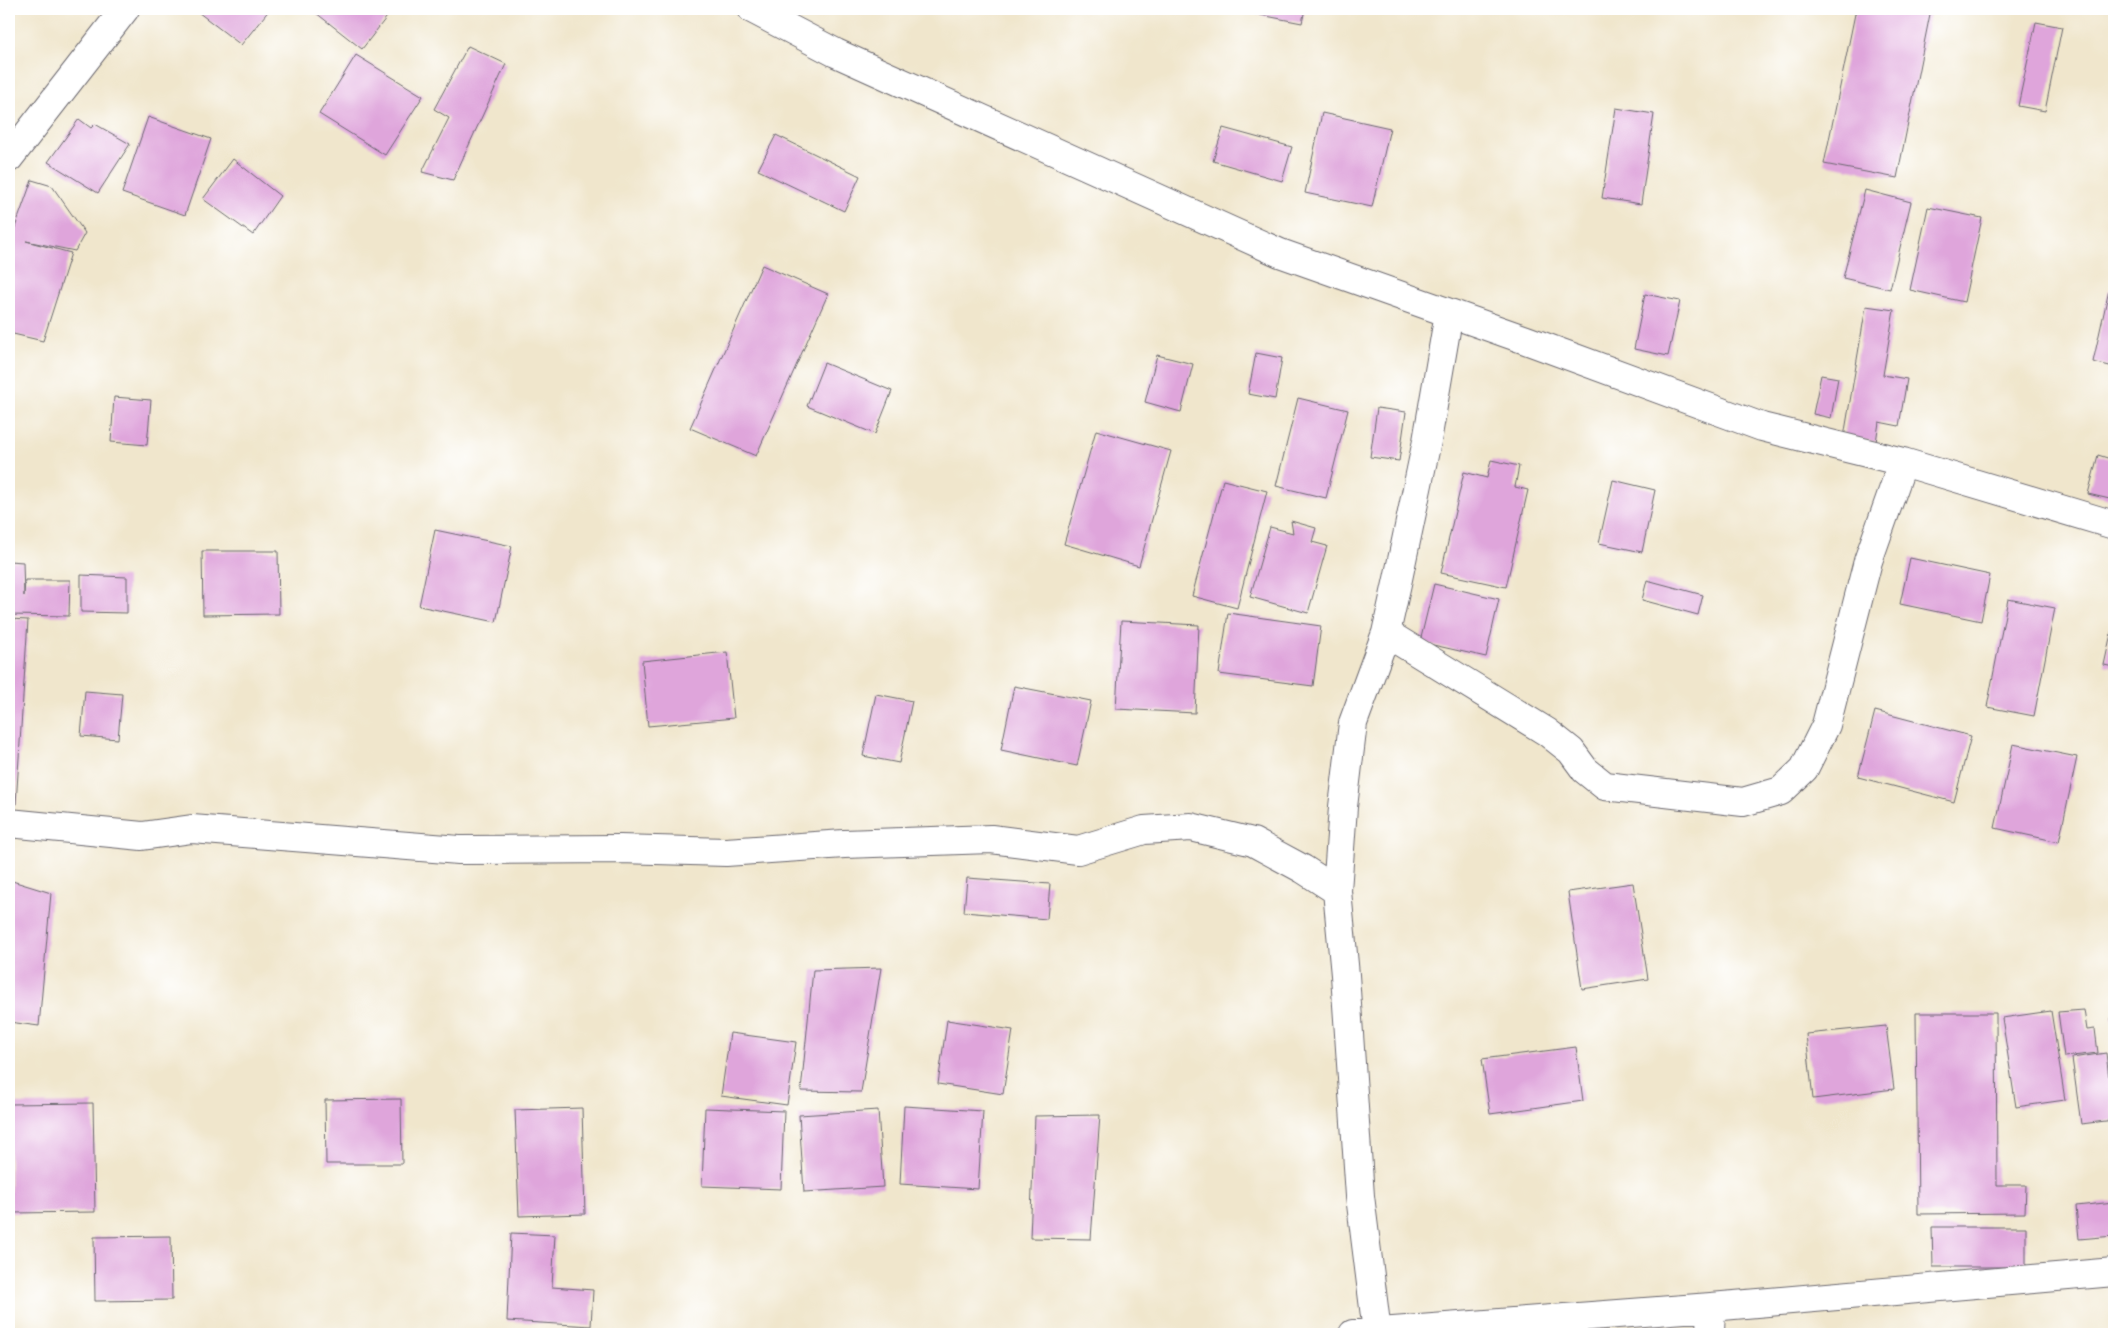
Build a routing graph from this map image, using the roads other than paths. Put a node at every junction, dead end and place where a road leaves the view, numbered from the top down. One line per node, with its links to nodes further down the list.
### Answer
1 (125, 9): 3 (street)
2 (752, 9): 4 (street)
3 (9, 158)
4 (1449, 313): 5 (street); 7 (street)
5 (1903, 462): 6 (street); 7 (street)
6 (2114, 525)
7 (1386, 633): 9 (street)
8 (9, 823): 9 (street)
9 (1337, 891): 12 (street)
10 (2114, 1272): 11 (street)
11 (1711, 1307): 12 (street); 13 (street)
12 (1365, 1333)
13 (1710, 1334)

